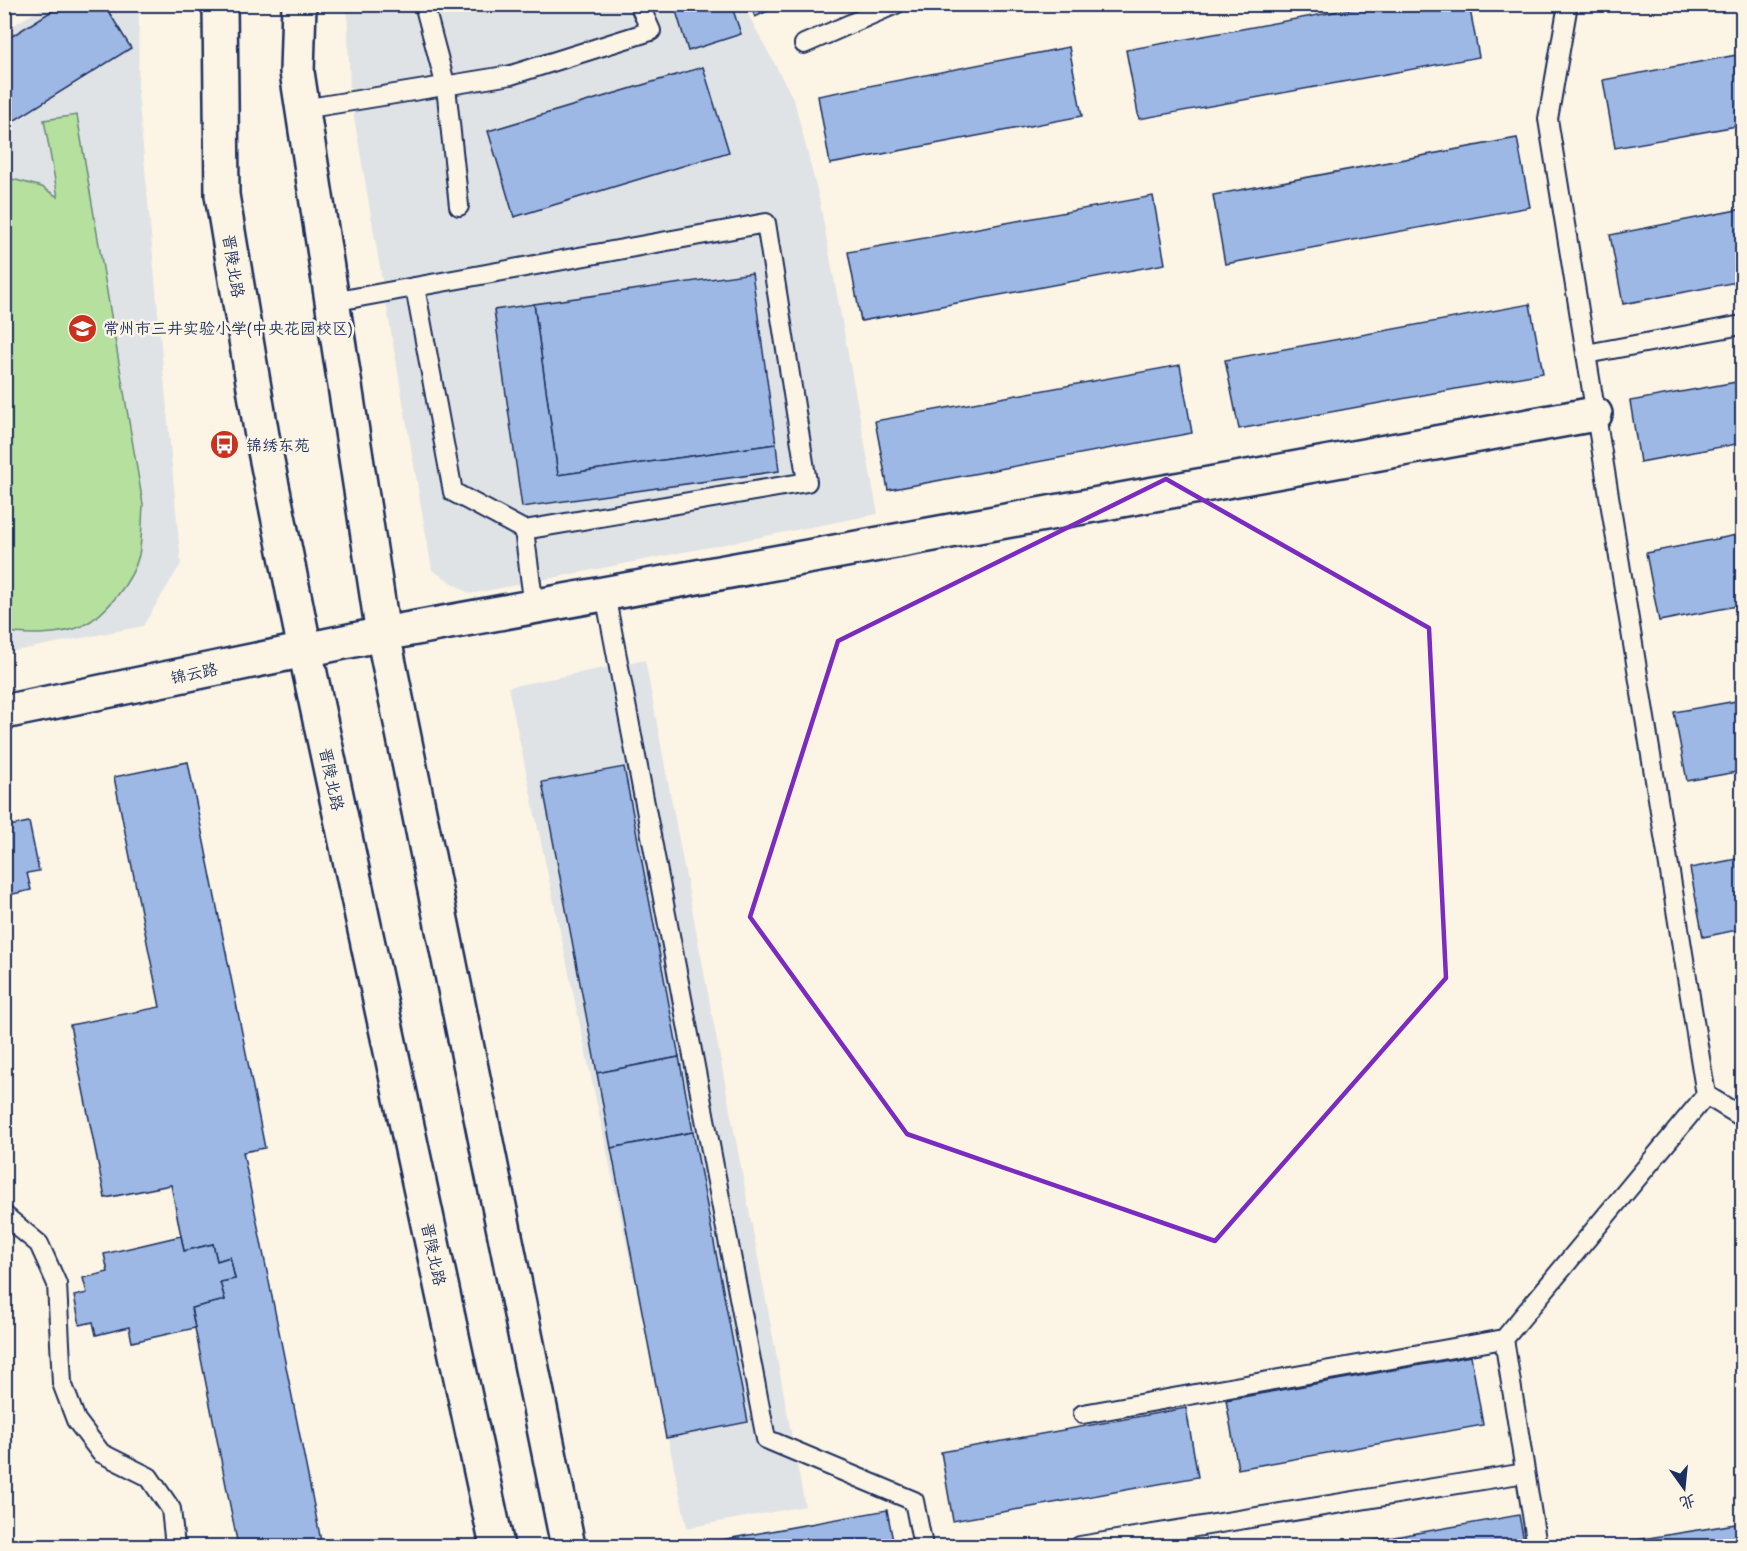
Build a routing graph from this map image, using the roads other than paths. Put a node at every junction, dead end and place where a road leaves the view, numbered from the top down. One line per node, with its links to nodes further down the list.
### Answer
1 (220, 4): 20 (main road, 晋陵北路)
2 (299, 4): 9 (main road)
3 (424, 4): 8 (lane)
4 (639, 4): 8 (lane)
5 (896, 4): 7 (lane)
6 (1568, 4): 14 (lane)
7 (804, 44)
8 (446, 87): 9 (lane); 10 (lane)
9 (303, 109): 12 (main road)
10 (459, 206)
11 (416, 287): 12 (lane); 16 (lane); 16 (lane)
12 (332, 302): 19 (main road)
13 (1743, 325): 14 (lane)
14 (1586, 354): 15 (lane)
15 (1595, 414): 17 (main road, 锦云路); 22 (lane)
16 (524, 530): 18 (lane)
17 (604, 594): 18 (main road, 锦云路); 31 (lane)
18 (534, 607): 19 (main road, 锦云路)
19 (383, 634): 20 (main road, 锦云路); 30 (main road)
20 (305, 650): 21 (main road, 锦云路); 29 (main road, 晋陵北路)
21 (4, 712)
22 (1706, 1095): 23 (lane); 25 (lane)
23 (1743, 1117)
24 (4, 1215): 28 (lane)
25 (1504, 1339): 26 (lane); 27 (lane)
26 (1083, 1414)
27 (1525, 1473): 32 (lane); 33 (lane)
28 (175, 1546)
29 (497, 1546)
30 (568, 1546)
31 (922, 1546)
32 (1080, 1546)
33 (1537, 1546)

